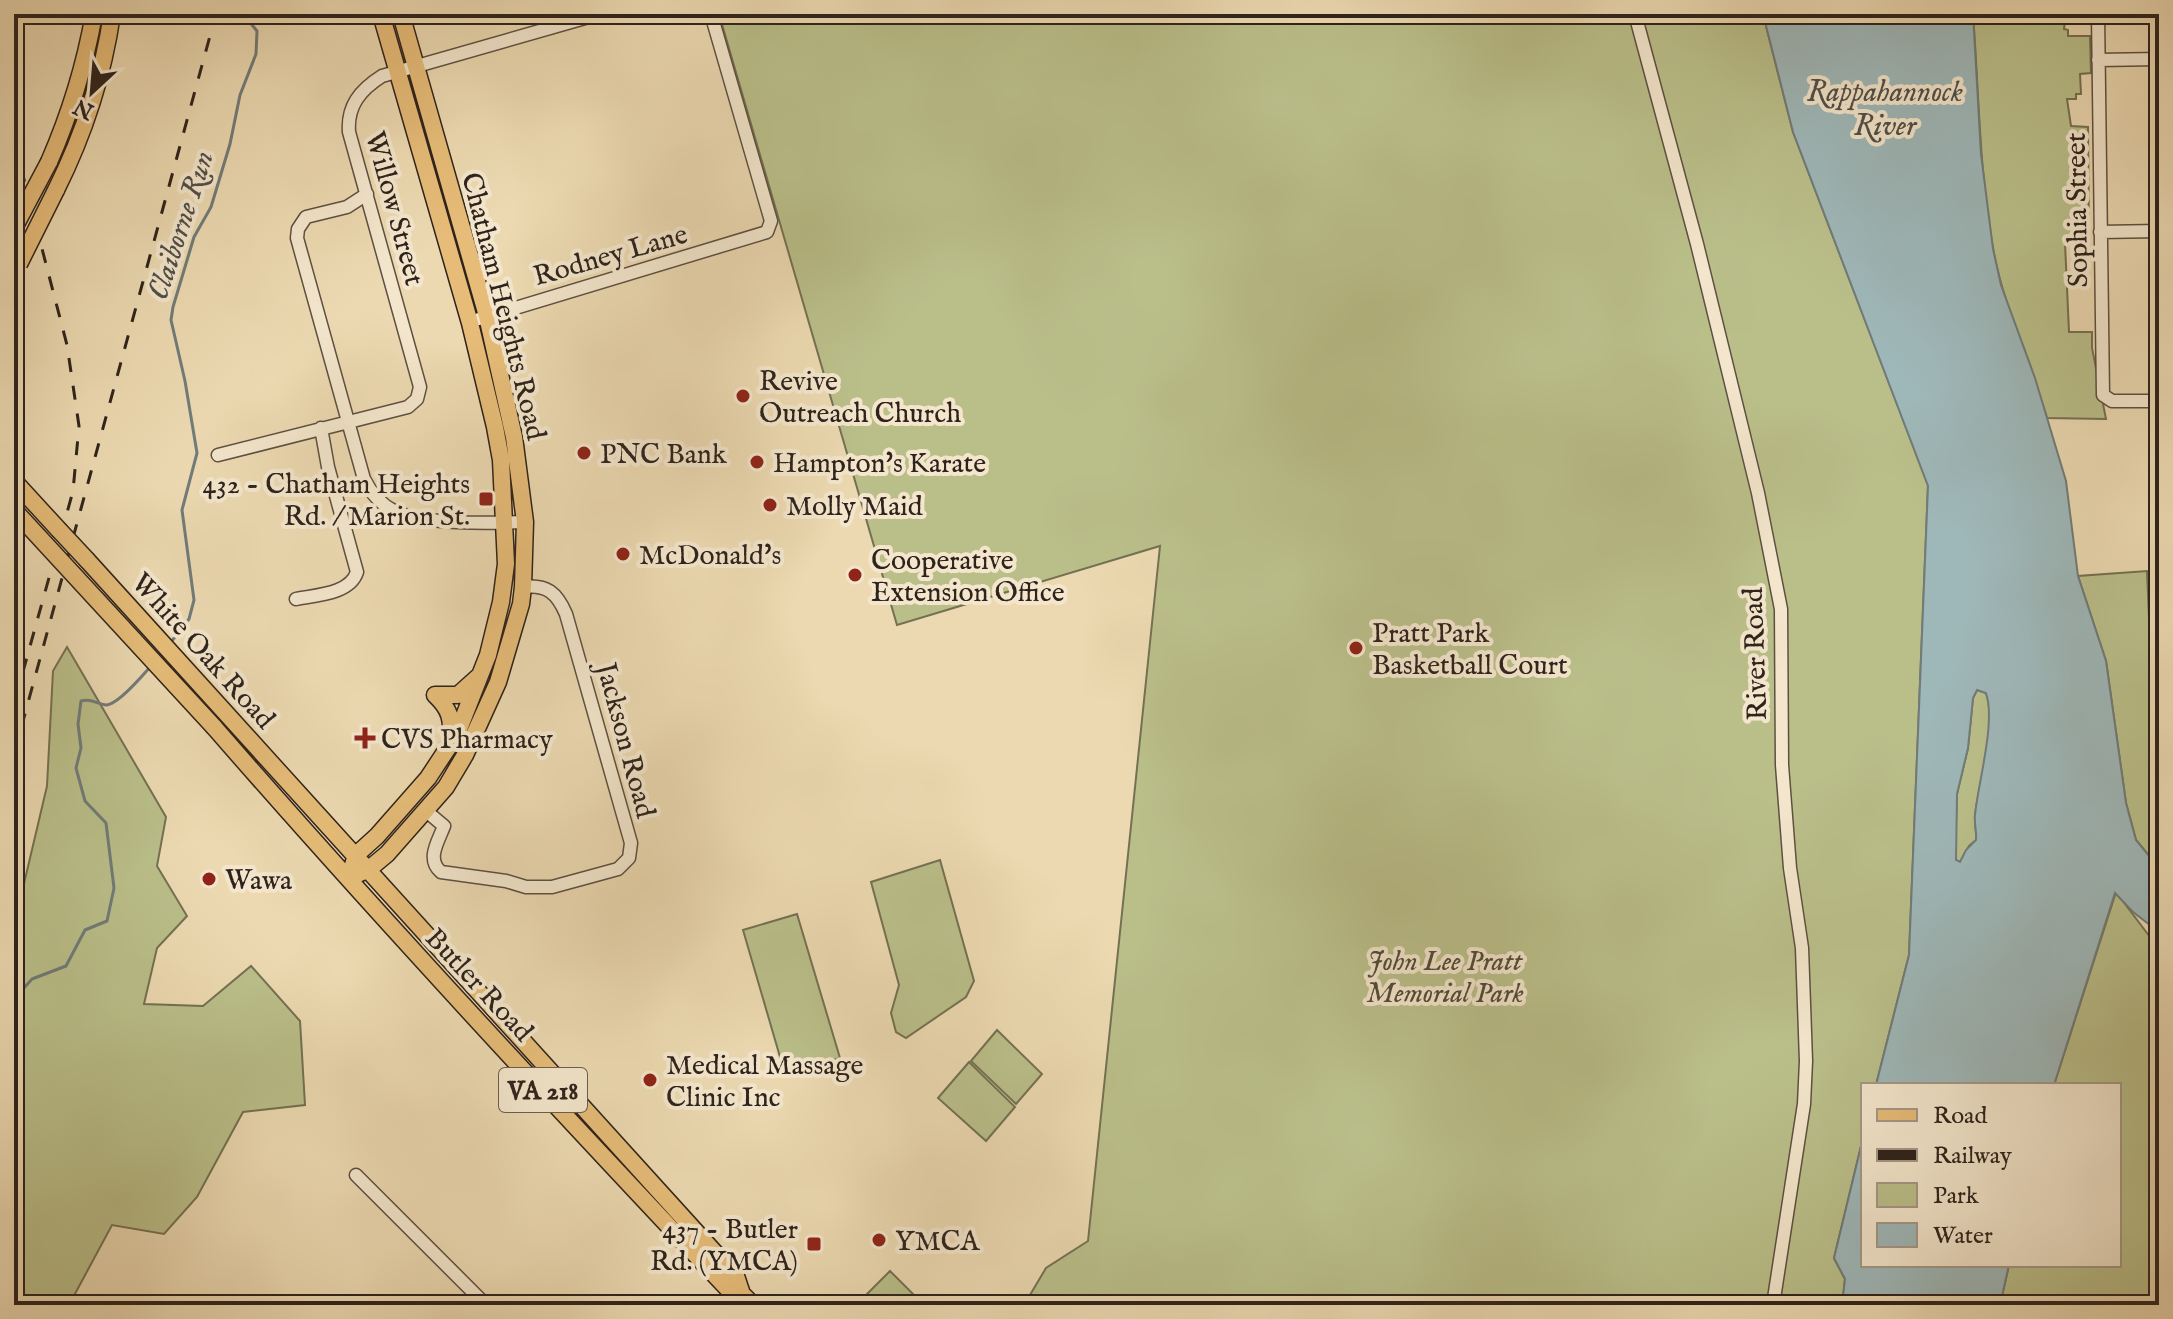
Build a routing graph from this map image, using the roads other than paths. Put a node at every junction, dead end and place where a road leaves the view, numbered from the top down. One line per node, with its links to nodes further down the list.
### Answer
1 (94, 14): 14 (main road, bridge)
2 (112, 14): 17 (main road, bridge)
3 (381, 14): 12 (main road, Chatham Heights Road)
4 (401, 14): 11 (main road, Chatham Heights Road)
5 (599, 14): 11 (street, Willow Street)
6 (711, 14): 18 (street, Rodney Lane)
7 (1635, 14): 41 (street, River Road)
8 (2098, 14): 10 (street, Sophia Street)
9 (2159, 59): 10 (street)
10 (2098, 60): 16 (street, Sophia Street)
11 (416, 66): 12 (street, Willow Street); 18 (main road, Chatham Heights Road)
12 (398, 72): 13 (street, Willow Street); 19 (main road, Chatham Heights Road)
13 (367, 194): 21 (street); 21 (street, Willow Street)
14 (14, 228)
15 (2159, 231): 16 (street)
16 (2100, 232): 20 (street, Sophia Street)
17 (16, 269)
18 (487, 316): 19 (street, Rodney Lane); 27 (main road, Chatham Heights Road)
19 (470, 323): 26 (main road, Chatham Heights Road)
20 (2159, 401)
21 (348, 421): 22 (street); 26 (street)
22 (321, 428): 23 (street); 29 (street)
23 (218, 455)
24 (14, 481): 33 (main road, White Oak Road / VA 218, bridge)
25 (14, 510): 35 (main road, White Oak Road / VA 218, bridge)
26 (505, 522): 27 (street); 30 (main road, Chatham Heights Road)
27 (525, 522): 28 (main road, Chatham Heights Road)
28 (523, 587): 32 (main road, Chatham Heights Road); 32 (street, Jackson Road)
29 (296, 599)
30 (482, 672): 31 (main road, Chatham Heights Road); 31 (main road)
31 (448, 750): 33 (main road, Chatham Heights Road)
32 (425, 810): 34 (main road, Chatham Heights Road)
33 (356, 855): 34 (main road, VA 218); 35 (main road, Chatham Heights Road)
34 (369, 869): 35 (main road, Chatham Heights Road); 38 (main road, Butler Road / VA 218)
35 (349, 878): 38 (main road, Butler Road / VA 218)
36 (356, 1175): 37 (street)
37 (476, 1294): 39 (street); 40 (street)
38 (742, 1301)
39 (464, 1305)
40 (486, 1305)
41 (1773, 1305)

